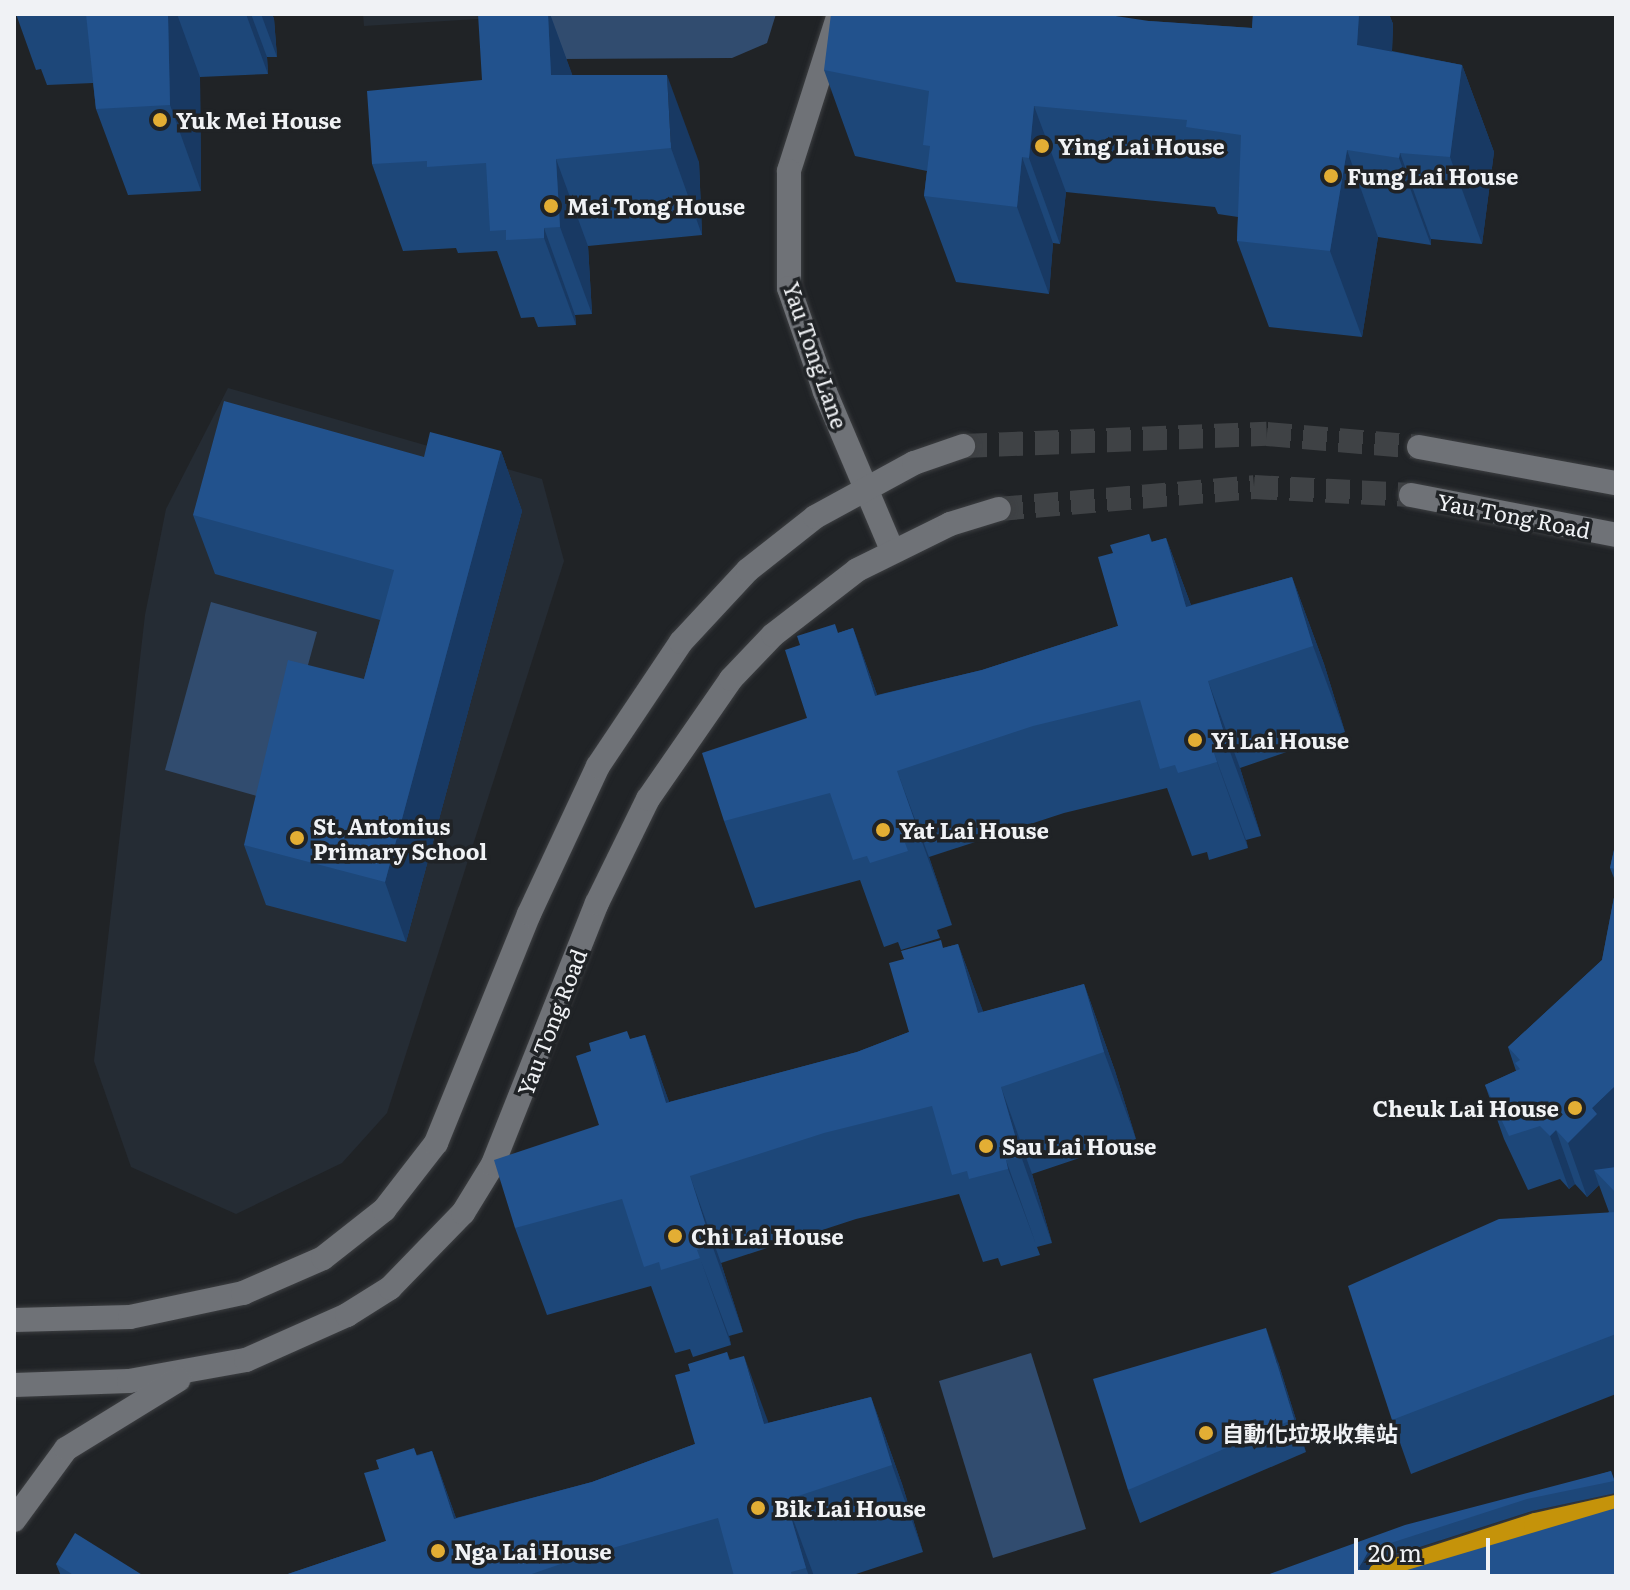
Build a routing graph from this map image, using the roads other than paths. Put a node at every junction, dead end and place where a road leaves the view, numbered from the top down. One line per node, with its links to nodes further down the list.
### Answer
1 (839, 14): 5 (street, Yau Tong Lane)
2 (963, 446): 5 (street)
3 (1419, 447): 4 (street)
4 (1616, 483)
5 (864, 486): 9 (street, Yau Tong Lane); 10 (street)
6 (1411, 495): 8 (street, Yau Tong Road)
7 (999, 509): 9 (street, Yau Tong Road)
8 (1616, 535)
9 (892, 550): 11 (street, Yau Tong Road)
10 (14, 1320)
11 (187, 1374): 12 (street, Yau Tong Road); 14 (street)
12 (14, 1385)
13 (1616, 1507): 15 (highway)
14 (14, 1520)
15 (1378, 1576)

